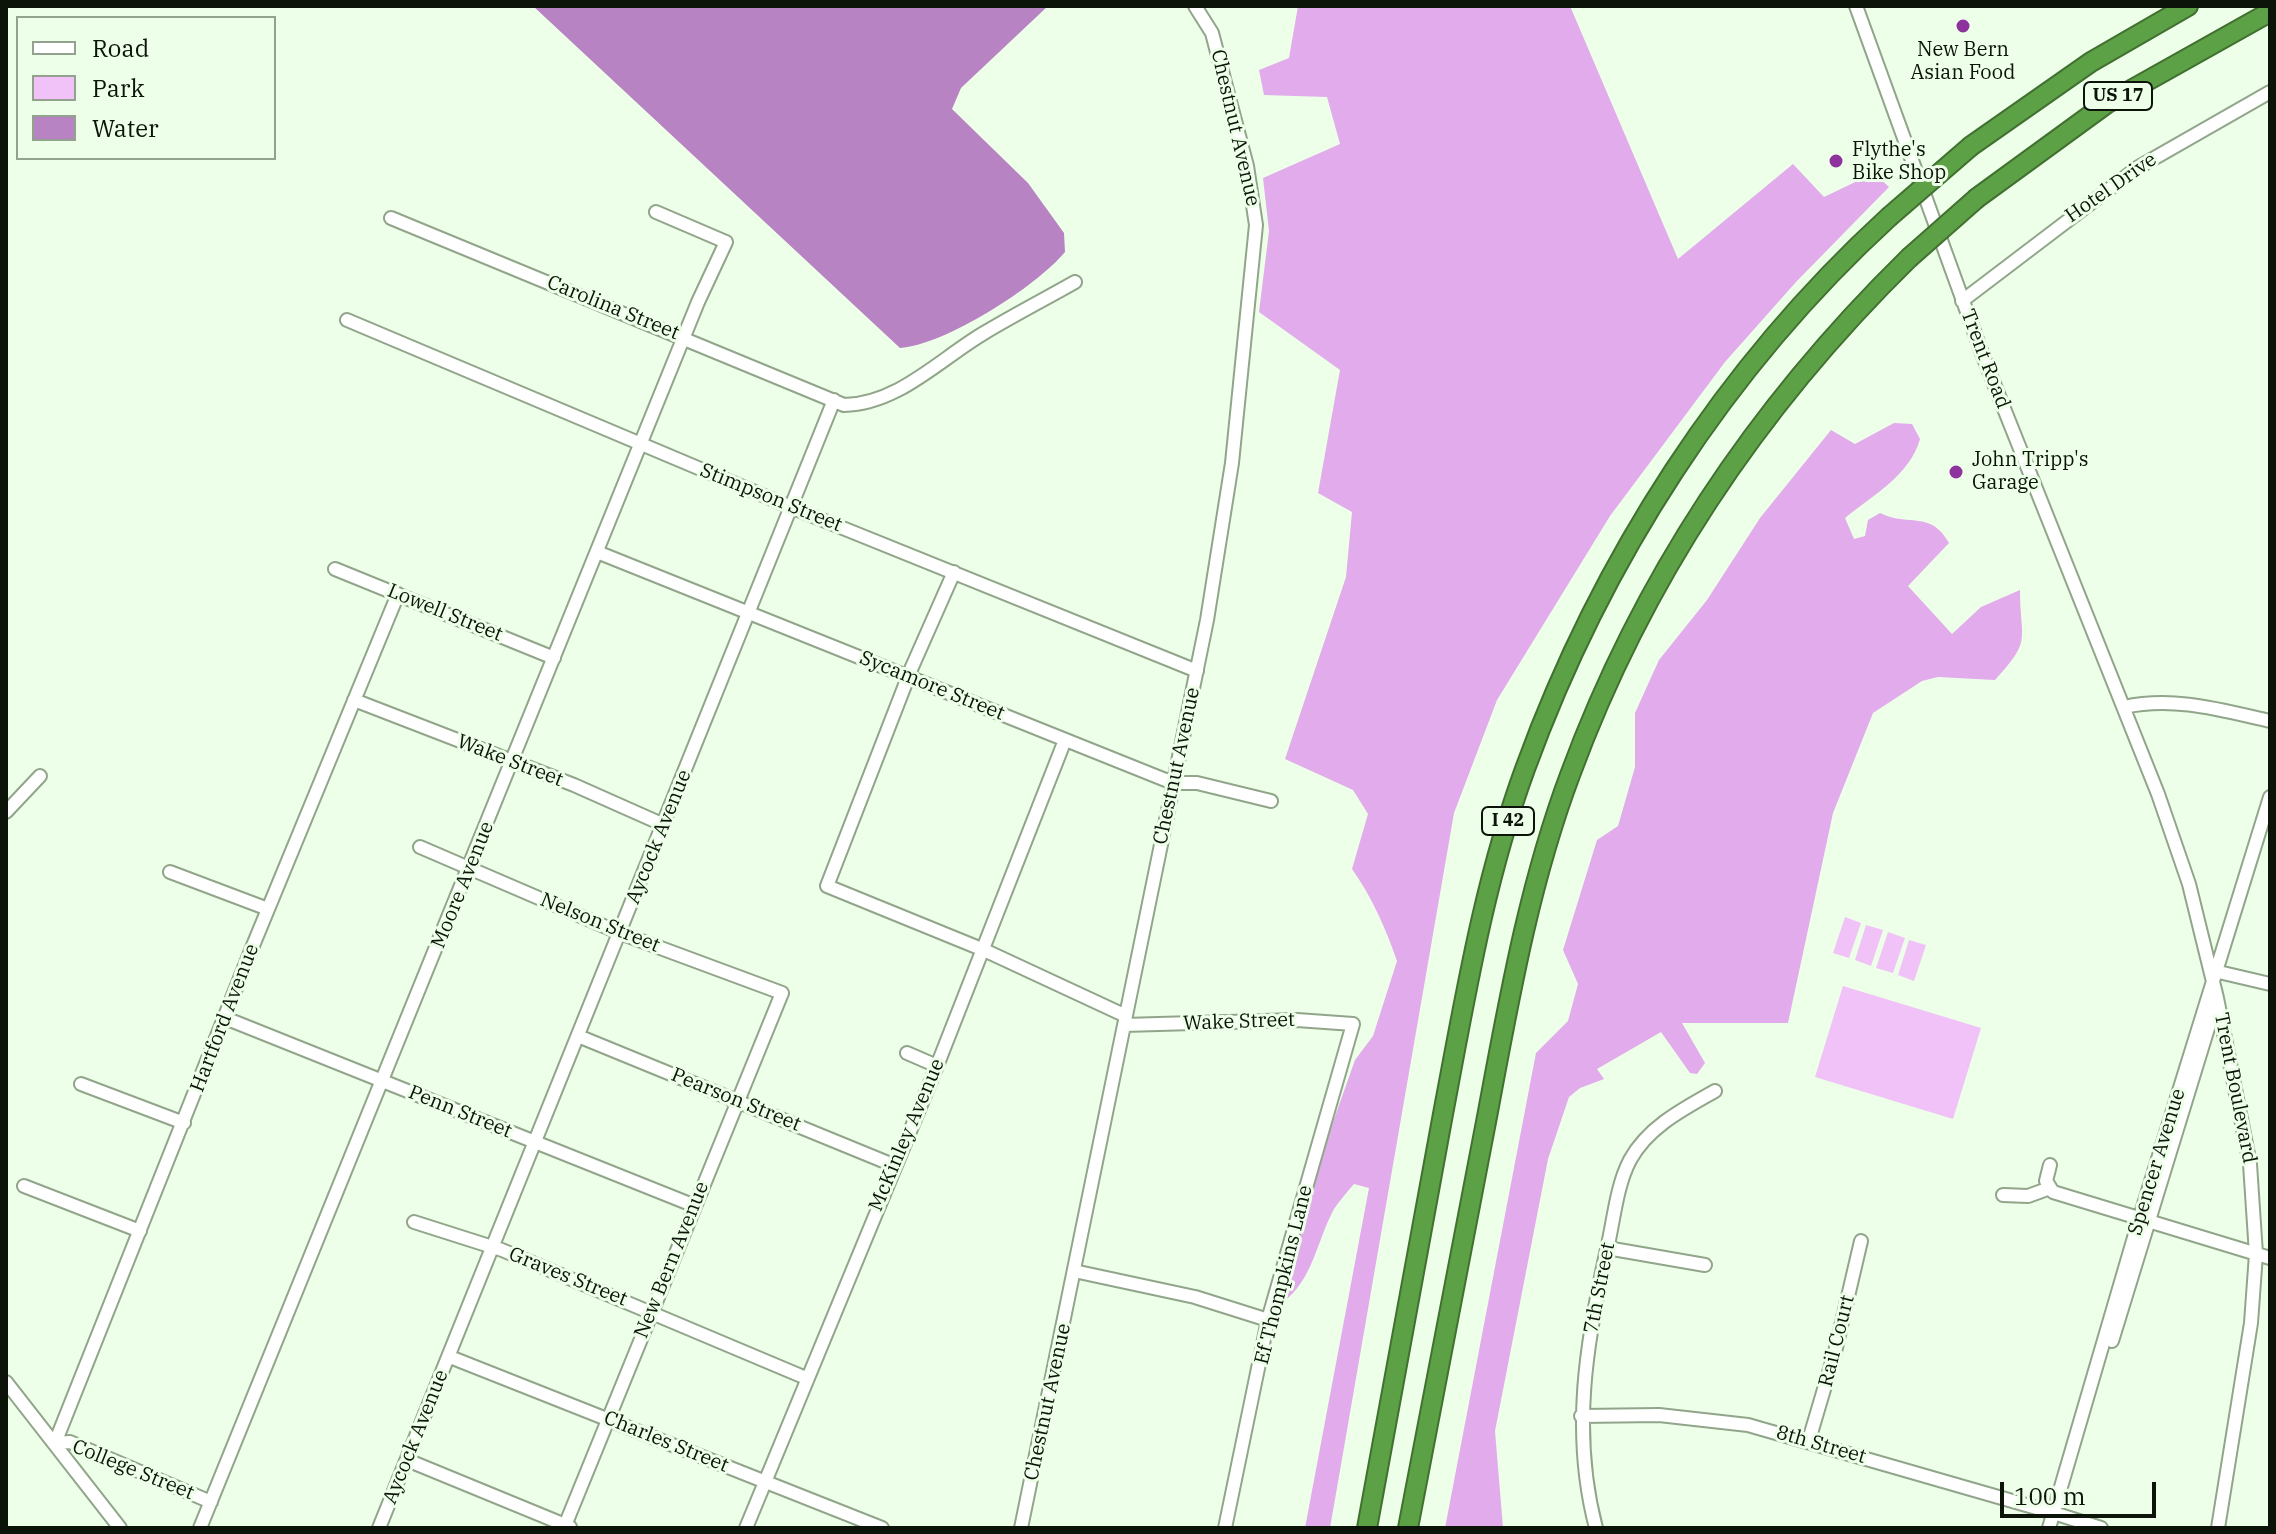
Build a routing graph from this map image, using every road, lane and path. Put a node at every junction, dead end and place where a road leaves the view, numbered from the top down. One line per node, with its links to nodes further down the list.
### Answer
1 (1195, 6): 23 (street, Chestnut Avenue)
2 (1856, 6): 11 (street, Trent Road)
3 (2188, 6): 97 (highway, I 42, bridge)
4 (2270, 12): 6 (highway, US 17)
5 (2270, 18): 6 (highway)
6 (2205, 45): 98 (highway, US 17, bridge)
7 (2270, 92): 11 (street, Hotel Drive)
8 (656, 212): 13 (street, Moore Avenue)
9 (391, 218): 13 (street, Carolina Street)
10 (1075, 282): 14 (street)
11 (1962, 301): 26 (street, Trent Road)
12 (347, 320): 15 (street, Stimpson Street)
13 (685, 338): 14 (street, Carolina Street); 15 (street, Moore Avenue)
14 (834, 400): 16 (street, Aycock Avenue)
15 (641, 445): 16 (street, Stimpson Street); 17 (street, Moore Avenue)
16 (793, 508): 19 (street, Stimpson Street); 21 (street, Aycock Avenue)
17 (597, 552): 21 (street, Sycamore Street); 22 (street, Moore Avenue)
18 (335, 569): 20 (street, Lowell Street)
19 (954, 572): 23 (street, Stimpson Street); 24 (street)
20 (398, 594): 22 (street, Lowell Street); 25 (street, Hartford Avenue)
21 (750, 613): 24 (street, Sycamore Street); 36 (street, Aycock Avenue)
22 (554, 658): 29 (street, Moore Avenue)
23 (1197, 671): 31 (street, Chestnut Avenue)
24 (908, 676): 28 (street, Sycamore Street); 42 (street, Wake Street)
25 (354, 700): 29 (street, Wake Street); 40 (street, Hartford Avenue)
26 (2124, 707): 27 (street); 44 (street, Trent Boulevard)
27 (2270, 721)
28 (1065, 740): 31 (street, Sycamore Street); 42 (street, McKinley Avenue)
29 (513, 762): 36 (street, Wake Street); 38 (street, Moore Avenue)
30 (40, 776): 34 (street)
31 (1173, 783): 33 (street, Sycamore Street); 49 (street, Chestnut Avenue)
32 (2270, 797): 44 (street, Spencer Avenue)
33 (1271, 801)
34 (8, 805)
35 (2270, 820): 43 (street, Spencer Avenue)
36 (664, 825): 41 (street, Aycock Avenue)
37 (420, 847): 38 (street, Nelson Street)
38 (470, 867): 41 (street, Nelson Street); 54 (street, Moore Avenue)
39 (170, 872): 40 (street)
40 (268, 909): 48 (street, Hartford Avenue)
41 (620, 933): 46 (street, Nelson Street); 51 (street, Aycock Avenue)
42 (984, 950): 49 (street, Wake Street); 53 (street, McKinley Avenue)
43 (2223, 973): 45 (street); 47 (street, Spencer Avenue)
44 (2213, 984): 47 (street, Trent Boulevard); 66 (street, Spencer Avenue)
45 (2270, 984)
46 (782, 993): 57 (street, New Bern Avenue)
47 (2217, 998): 66 (street, Spencer Avenue); 72 (street, Trent Boulevard)
48 (225, 1018): 54 (street, Penn Street); 58 (street, Hartford Avenue)
49 (1125, 1021): 50 (street, Wake Street); 75 (street, Chestnut Avenue)
50 (1353, 1024): 77 (street, Ef Thompkins Lane)
51 (578, 1036): 57 (street, Pearson Street); 59 (street, Aycock Avenue)
52 (907, 1053): 53 (street)
53 (937, 1066): 60 (street, McKinley Avenue)
54 (383, 1081): 59 (street, Penn Street); 87 (street, Moore Avenue)
55 (81, 1084): 58 (street)
56 (1715, 1091): 71 (street, 7th Street)
57 (737, 1100): 60 (street, Pearson Street); 65 (street, New Bern Avenue)
58 (184, 1123): 68 (street, Hartford Avenue)
59 (536, 1142): 65 (street, Penn Street); 70 (street, Aycock Avenue)
60 (893, 1165): 79 (street, McKinley Avenue)
61 (2050, 1165): 63 (street)
62 (24, 1186): 68 (street)
63 (2050, 1188): 64 (street); 66 (street)
64 (2003, 1195)
65 (695, 1206): 76 (street, New Bern Avenue)
66 (2144, 1219): 72 (street); 88 (street, Spencer Avenue)
67 (414, 1222): 70 (street, Graves Street)
68 (140, 1231): 84 (street, Hartford Avenue)
69 (1861, 1241): 83 (street, Rail Court)
70 (493, 1248): 76 (street, Graves Street); 78 (street, Aycock Avenue)
71 (1607, 1248): 74 (street); 81 (street, 7th Street)
72 (2256, 1254): 73 (street); 102 (street, Trent Boulevard)
73 (2270, 1258)
74 (1705, 1265)
75 (1074, 1271): 77 (street); 95 (street, Chestnut Avenue)
76 (652, 1311): 79 (street, Graves Street); 82 (street, New Bern Avenue)
77 (1268, 1320): 96 (street, Ef Thompkins Lane)
78 (450, 1357): 82 (street, Charles Street); 85 (street, Aycock Avenue)
79 (806, 1378): 86 (street, McKinley Avenue)
80 (6, 1382): 84 (street)
81 (1581, 1416): 83 (street, 8th Street); 99 (street, 7th Street)
82 (608, 1418): 86 (street, Charles Street); 89 (street, New Bern Avenue)
83 (1809, 1440): 88 (street, 8th Street)
84 (55, 1443): 87 (street, College Street); 90 (street)
85 (407, 1460): 89 (street); 92 (street, Aycock Avenue)
86 (764, 1482): 93 (street, McKinley Avenue); 94 (street, Charles Street)
87 (211, 1502): 91 (street, Moore Avenue)
88 (2056, 1519): 100 (street, Spencer Avenue); 101 (street, 8th Street)
89 (568, 1527)
90 (120, 1528)
91 (200, 1528)
92 (379, 1528)
93 (746, 1528)
94 (882, 1528)
95 (1021, 1528)
96 (1225, 1528)
97 (1367, 1528)
98 (1408, 1528)
99 (1596, 1528)
100 (2049, 1528)
101 (2101, 1528)
102 (2218, 1528)

